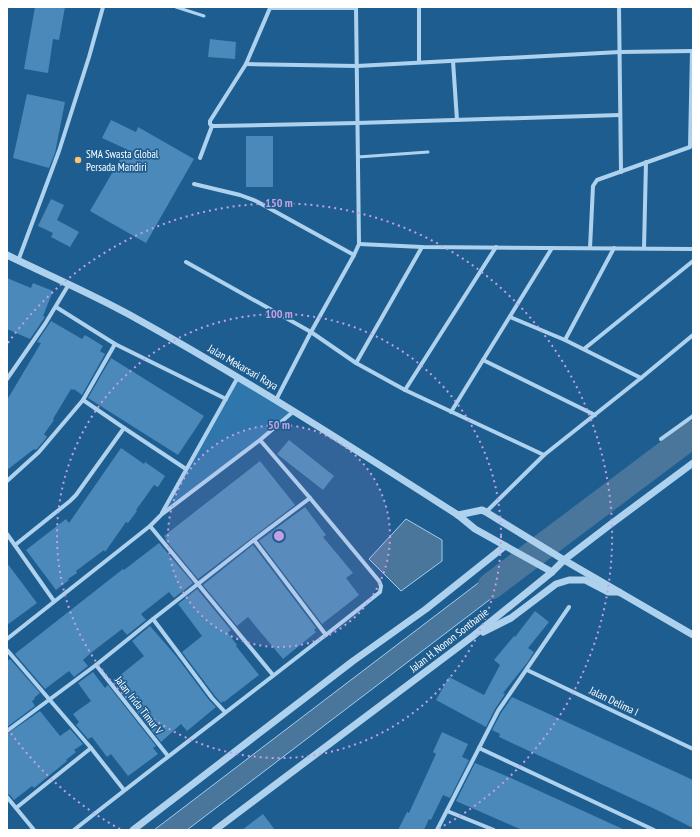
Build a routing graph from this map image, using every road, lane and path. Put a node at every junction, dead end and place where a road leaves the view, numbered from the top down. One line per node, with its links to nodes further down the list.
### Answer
1 (103, 7): 33 (street)
2 (176, 7): 6 (lane)
3 (419, 7): 10 (street)
4 (619, 7): 8 (street)
5 (356, 8): 11 (street); 12 (street)
6 (204, 16)
7 (692, 51): 8 (street); 20 (street)
8 (620, 52): 9 (street); 13 (street)
9 (453, 61): 10 (street); 14 (street)
10 (420, 62): 12 (street)
11 (246, 64): 12 (street); 16 (street)
12 (357, 66): 15 (street)
13 (620, 114): 14 (street); 21 (street)
14 (457, 120): 15 (street)
15 (357, 123): 16 (street); 18 (street)
16 (212, 126): 19 (street)
17 (428, 152): 18 (lane)
18 (358, 157): 23 (street)
19 (200, 158)
20 (646, 162): 21 (street); 29 (street)
21 (621, 172): 27 (street)
22 (194, 184): 32 (street)
23 (359, 244): 24 (street); 32 (street)
24 (422, 247): 25 (street); 45 (street)
25 (496, 247): 26 (street); 49 (street)
26 (552, 248): 27 (street); 38 (street)
27 (590, 248): 28 (street)
28 (614, 248): 29 (street); 41 (street)
29 (644, 248): 30 (street)
30 (693, 249)
31 (7, 255): 33 (street, Jalan Mekarsari Raya)
32 (354, 255): 39 (street)
33 (18, 261): 36 (street, Jalan Mekarsari Raya)
34 (693, 261): 43 (street)
35 (186, 262): 39 (street)
36 (69, 284): 37 (street); 46 (street, Jalan Mekarsari Raya)
37 (56, 307): 42 (street); 48 (street)
38 (510, 318): 41 (street); 44 (street)
39 (311, 332): 45 (street); 52 (street)
40 (693, 335): 47 (street)
41 (565, 340): 43 (street)
42 (115, 344): 50 (street); 51 (street)
43 (584, 349): 47 (street)
44 (483, 360): 54 (street); 55 (street)
45 (356, 363): 49 (street)
46 (238, 377): 50 (street); 52 (street, Jalan Mekarsari Raya)
47 (641, 378): 55 (street)
48 (7, 379)
49 (404, 390): 54 (street)
50 (226, 399): 62 (street)
51 (83, 400): 57 (street); 63 (street)
52 (276, 400): 53 (street, Jalan Mekarsari Raya)
53 (294, 411): 59 (street); 67 (street, Jalan Mekarsari Raya)
54 (451, 412): 60 (street)
55 (595, 415): 60 (street)
56 (693, 416): 58 (street)
57 (124, 428): 62 (street); 71 (street)
58 (661, 439)
59 (260, 440): 64 (street); 66 (street)
60 (544, 455): 65 (street)
61 (693, 463): 73 (street, Jalan H. Nonon Sonthanie)
62 (186, 469): 66 (street)
63 (7, 481)
64 (310, 498): 70 (street); 80 (street)
65 (488, 513): 67 (street); 73 (street)
66 (161, 515): 68 (street)
67 (458, 515): 72 (street, Jalan Mekarsari Raya)
68 (150, 526): 75 (street); 77 (street)
69 (7, 534): 71 (street)
70 (254, 540): 75 (street); 80 (street)
71 (15, 545): 77 (street)
72 (505, 546): 74 (street, Jalan Mekarsari Raya); 101 (street)
73 (562, 558): 74 (street, Jalan H. Nonon Sonthanie); 76 (street)
74 (552, 572): 82 (street, Jalan H. Nonon Sonthanie)
75 (198, 584): 79 (street); 87 (street)
76 (621, 592): 81 (street); 82 (street)
77 (54, 601): 83 (street)
78 (569, 608): 86 (street)
79 (153, 619): 85 (street); 89 (street)
80 (326, 635): 87 (street)
81 (693, 635)
82 (473, 636): 102 (street, Jalan H. Nonon Sonthanie)
83 (7, 639)
84 (7, 650): 88 (street)
85 (96, 665): 88 (street); 94 (street, Jalan Irida Timur V)
86 (527, 670): 92 (street); 93 (street, Jalan Delima I)
87 (273, 675): 89 (street)
88 (49, 699): 90 (street); 91 (street)
89 (224, 712): 94 (street)
90 (7, 731)
91 (92, 748): 95 (street); 97 (street)
92 (479, 748): 98 (street); 105 (street)
93 (693, 749)
94 (168, 756): 95 (street)
95 (124, 790): 100 (street)
96 (7, 797): 97 (street)
97 (16, 808): 99 (street)
98 (447, 811): 103 (street); 104 (street)
99 (34, 830)
100 (74, 830)
101 (133, 830)
102 (215, 830)
103 (437, 830)
104 (494, 830)
105 (654, 830)

